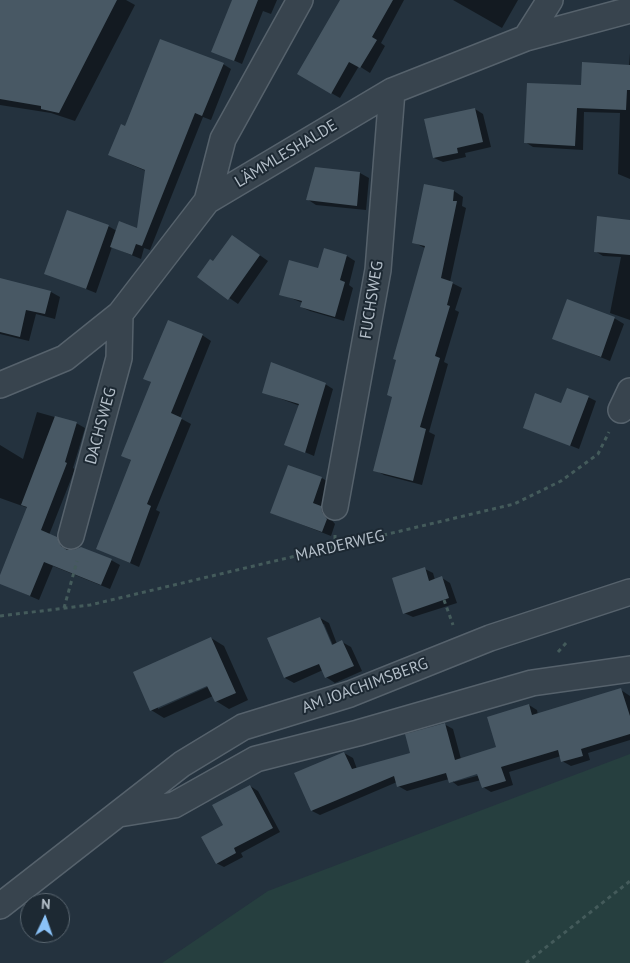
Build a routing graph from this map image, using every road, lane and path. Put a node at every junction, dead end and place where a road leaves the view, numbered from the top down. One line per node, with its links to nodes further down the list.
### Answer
1 (300, 0): 6 (street)
2 (550, 0): 4 (street)
3 (630, 10): 4 (street, LÄMMLESHALDE)
4 (526, 38): 5 (street, LÄMMLESHALDE)
5 (392, 91): 6 (street, LÄMMLESHALDE); 10 (street, FUCHSWEG)
6 (207, 201): 7 (street, LÄMMLESHALDE)
7 (120, 314): 8 (street, LÄMMLESHALDE); 11 (street, DACHSWEG)
8 (0, 385)
9 (625, 400): 13 (path, MARDERWEG)
10 (335, 507)
11 (71, 536): 13 (path)
12 (630, 592): 15 (street, AM JOACHIMSBERG)
13 (64, 608): 14 (path, MARDERWEG)
14 (0, 616)
15 (538, 622): 17 (path); 18 (street, AM JOACHIMSBERG)
16 (630, 669): 17 (street, AM JOACHIMSBERG)
17 (532, 683): 18 (street, AM JOACHIMSBERG)
18 (118, 814): 20 (street, AM JOACHIMSBERG)
19 (630, 880): 21 (path)
20 (0, 906)
21 (526, 963)

